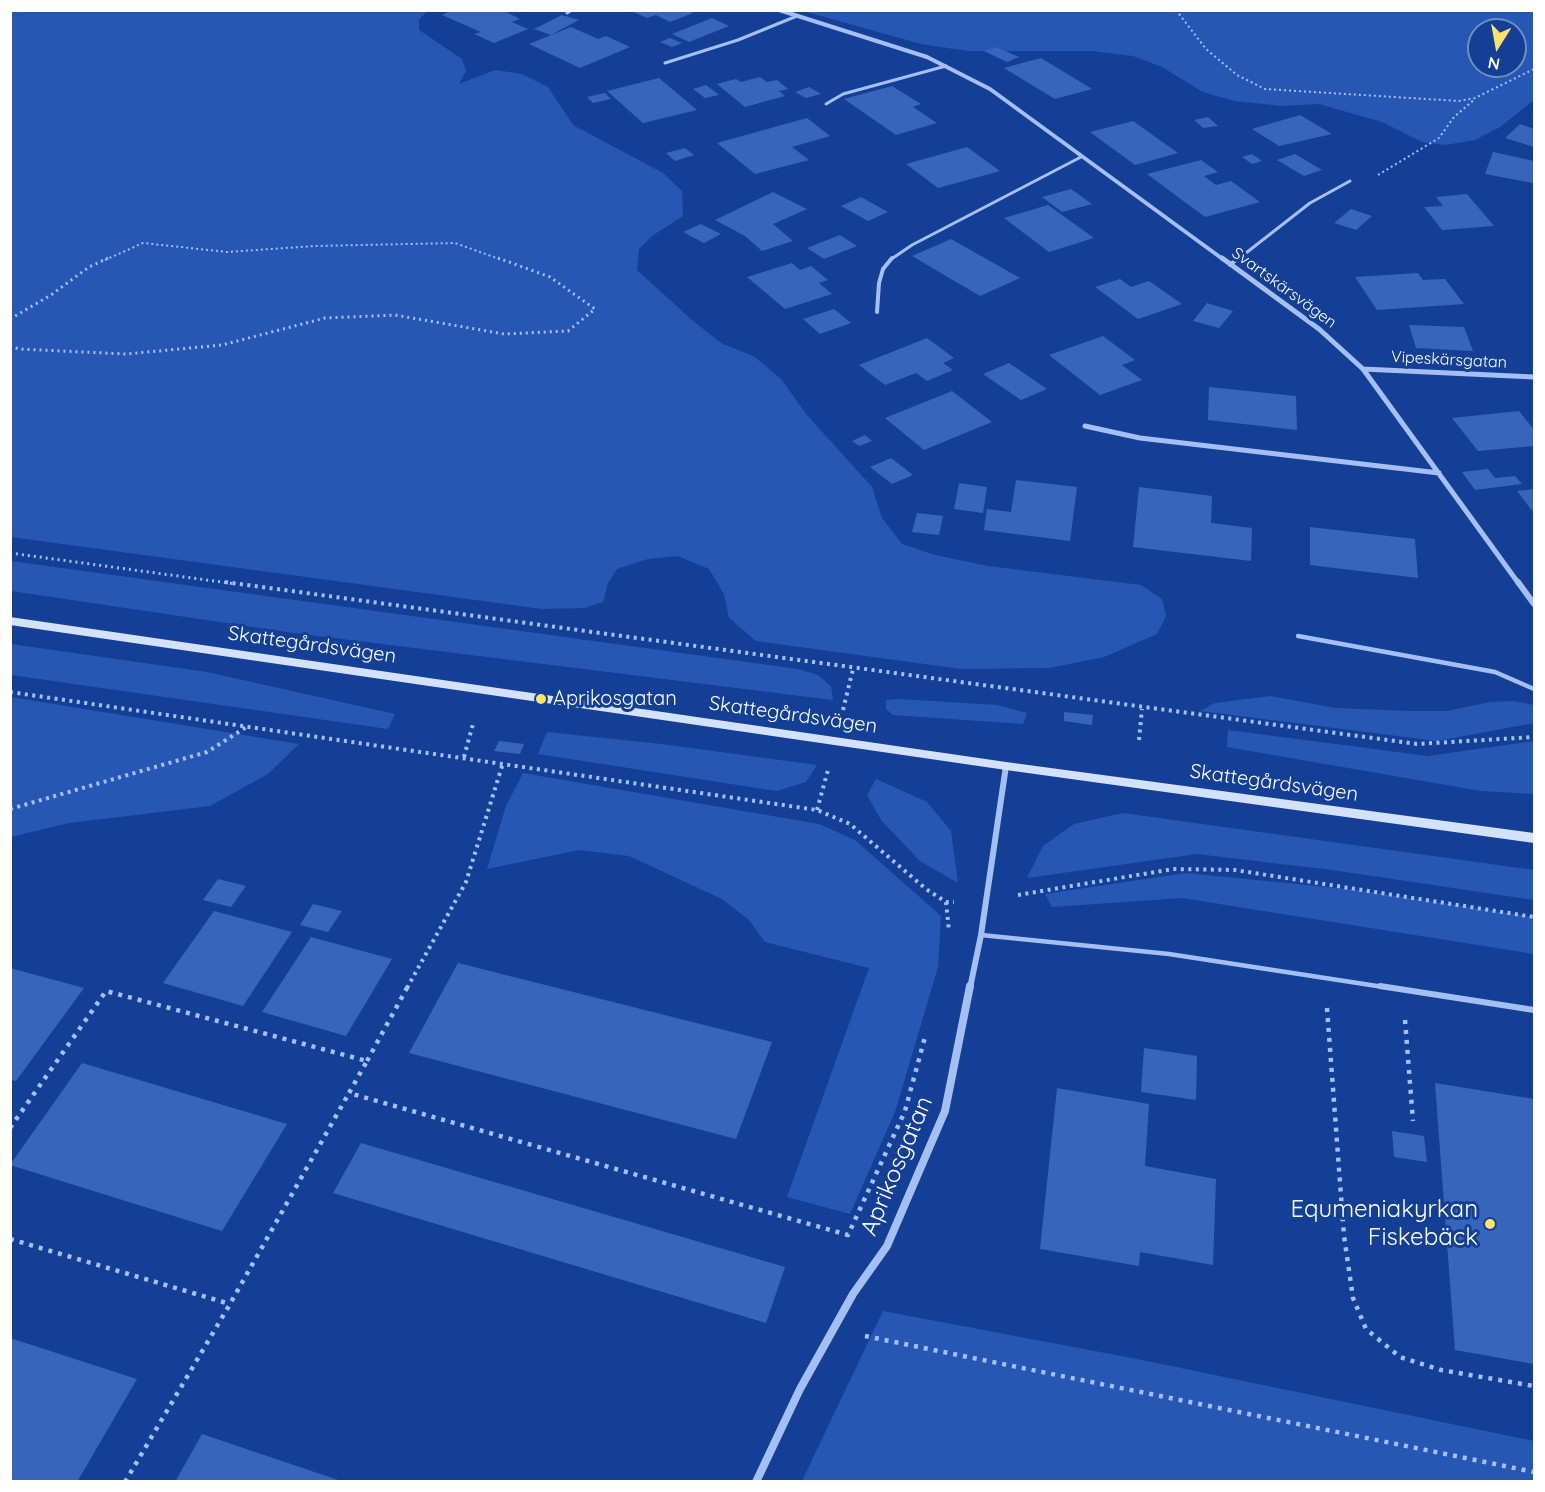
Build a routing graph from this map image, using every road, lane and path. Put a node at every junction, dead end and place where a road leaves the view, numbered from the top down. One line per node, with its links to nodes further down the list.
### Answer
1 (572, 10): 4 (lane)
2 (779, 10): 5 (street, Svartskärsvägen)
3 (1176, 10): 8 (path)
4 (567, 13)
5 (797, 16): 6 (lane); 7 (street, Svartskärsvägen)
6 (665, 63)
7 (946, 66): 9 (lane); 10 (street, Svartskärsvägen)
8 (1534, 69)
9 (825, 104)
10 (1081, 157): 12 (street, Svartskärsvägen); 13 (lane)
11 (1350, 181): 12 (lane)
12 (1230, 266): 16 (street, Svartskärsvägen)
13 (877, 312)
14 (10, 319): 15 (path)
15 (10, 346)
16 (1363, 369): 17 (street, Vipeskärsgatan); 19 (street, Svartskärsvägen)
17 (1534, 377)
18 (1085, 426): 19 (street)
19 (1439, 473): 21 (street, Svartskärsvägen)
20 (10, 553): 26 (path)
21 (1534, 604)
22 (10, 621): 33 (street, Skattegårdsvägen)
23 (1298, 636): 24 (lane)
24 (1534, 689)
25 (10, 692): 28 (path)
26 (1142, 709): 29 (path); 30 (path)
27 (473, 724): 31 (path)
28 (248, 726): 31 (path); 34 (path)
29 (1534, 737)
30 (1139, 740)
31 (464, 757): 32 (path)
32 (503, 763): 37 (path); 45 (path)
33 (1006, 766): 35 (street, Skattegårdsvägen); 36 (street, Aprikosgatan)
34 (10, 809)
35 (1534, 838)
36 (987, 900): 37 (path); 38 (path); 39 (street, Aprikosgatan)
37 (946, 902): 40 (path)
38 (1534, 917)
39 (981, 935): 41 (lane); 51 (street, Aprikosgatan)
40 (947, 942)
41 (1325, 978): 42 (lane); 52 (path)
42 (1402, 990): 43 (lane); 47 (path)
43 (1534, 1010)
44 (928, 1026): 46 (path)
45 (367, 1061): 46 (path); 48 (path)
46 (349, 1093): 50 (path)
47 (1413, 1121)
48 (10, 1128)
49 (10, 1239): 50 (path)
50 (230, 1305): 54 (path)
51 (834, 1330): 53 (path); 55 (street, Aprikosgatan)
52 (1534, 1386)
53 (1534, 1472)
54 (125, 1482)
55 (756, 1482)

